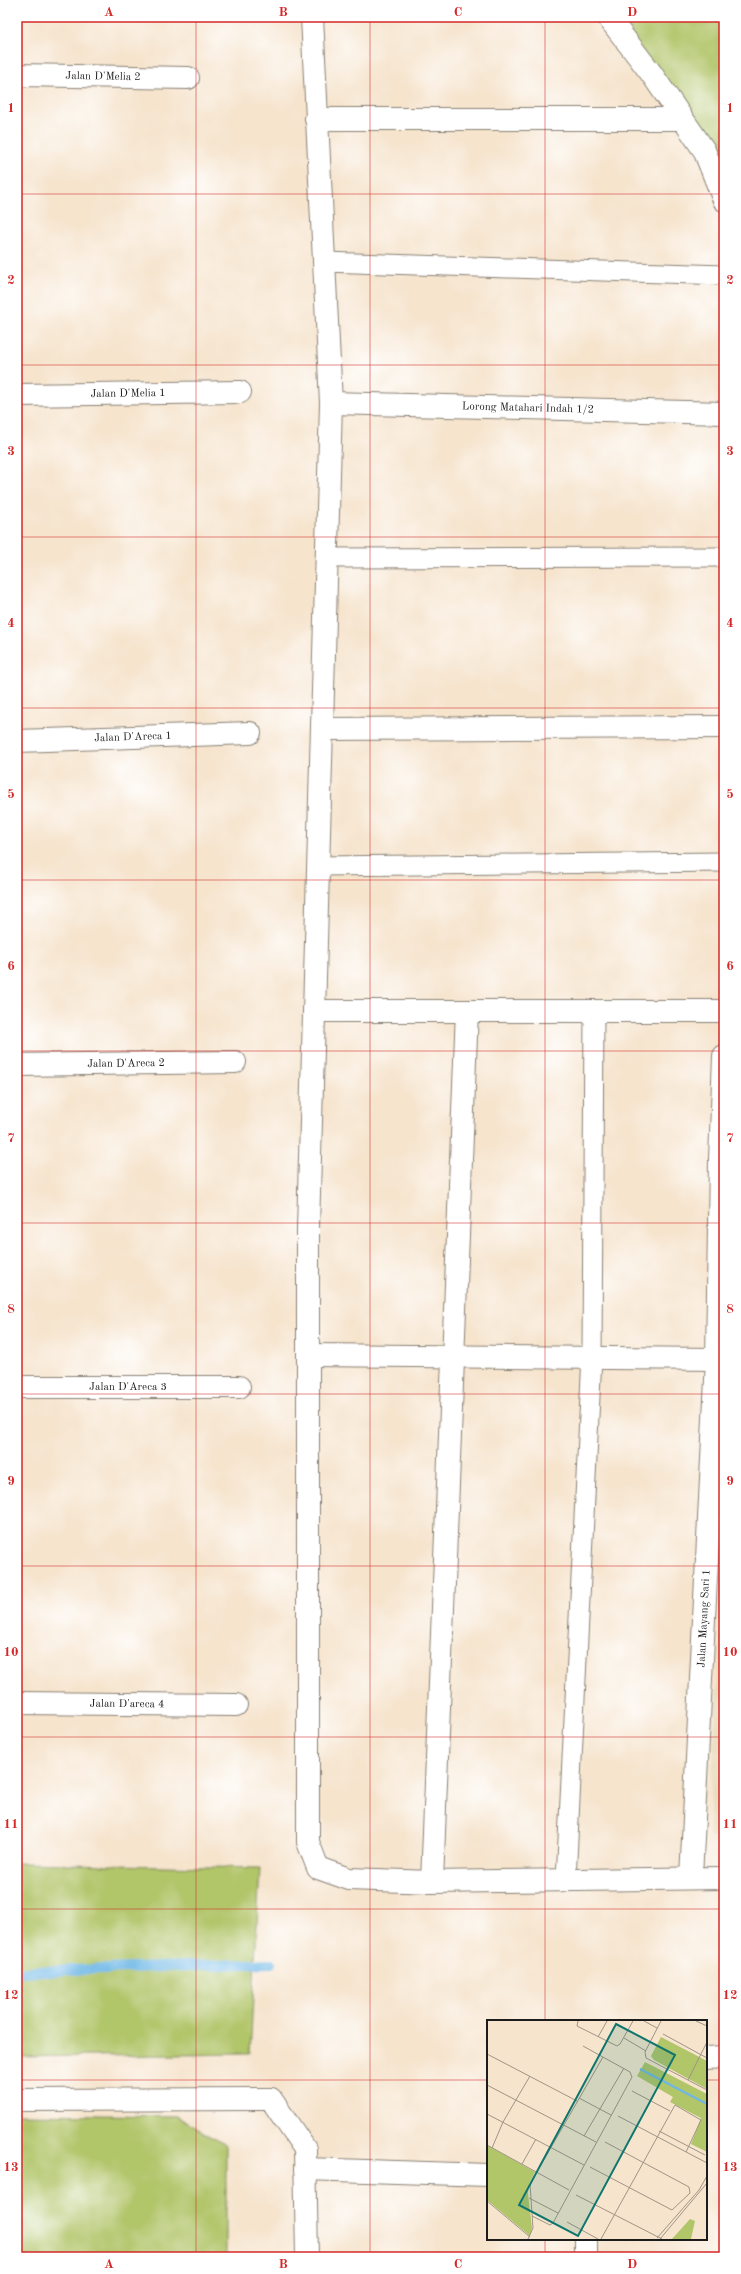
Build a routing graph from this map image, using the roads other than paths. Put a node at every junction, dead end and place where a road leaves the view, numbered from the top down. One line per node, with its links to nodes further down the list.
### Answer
1 (312, 17): 5 (street)
2 (608, 17): 6 (street)
3 (17, 75): 4 (street, Jalan D'Melia 2)
4 (188, 78)
5 (316, 119): 6 (street); 8 (street)
6 (682, 119): 7 (street)
7 (724, 200)
8 (324, 262): 9 (lane); 12 (street)
9 (724, 275)
10 (240, 392): 11 (street, Jalan D'Melia 1)
11 (17, 395)
12 (331, 403): 13 (street, Lorong Matahari Indah 1/2); 15 (street)
13 (724, 413)
14 (724, 557): 15 (lane)
15 (326, 558): 17 (street)
16 (724, 727): 17 (street)
17 (322, 729): 21 (street)
18 (250, 733): 19 (street, Jalan D'Areca 1)
19 (17, 741)
20 (724, 862): 21 (lane)
21 (318, 866): 22 (street)
22 (314, 1011): 23 (street); 31 (street)
23 (467, 1011): 24 (street); 32 (street)
24 (594, 1011): 25 (street); 33 (lane)
25 (724, 1011)
26 (724, 1056): 29 (street, Jalan Mayang Sari 1)
27 (235, 1062): 28 (street, Jalan D'Areca 2)
28 (17, 1065)
29 (722, 1159): 30 (street, Jalan Mayang Sari 1)
30 (721, 1319): 34 (street, Jalan Mayang Sari 1)
31 (309, 1355): 32 (street); 42 (street)
32 (452, 1356): 33 (street); 42 (street)
33 (592, 1356): 34 (street); 41 (lane)
34 (717, 1359): 39 (street, Jalan Mayang Sari 1)
35 (17, 1387): 36 (street, Jalan D'Areca 3)
36 (239, 1387)
37 (17, 1703): 38 (street, Jalan D'areca 4)
38 (236, 1705)
39 (691, 1878): 40 (street); 41 (street)
40 (724, 1878)
41 (566, 1880): 42 (street)
42 (432, 1882)
43 (724, 2057): 44 (street)
44 (707, 2058)
45 (17, 2100): 46 (street)
46 (305, 2169): 47 (street); 49 (street)
47 (487, 2175)
48 (586, 2240): 50 (street)
49 (307, 2257)
50 (586, 2257)

